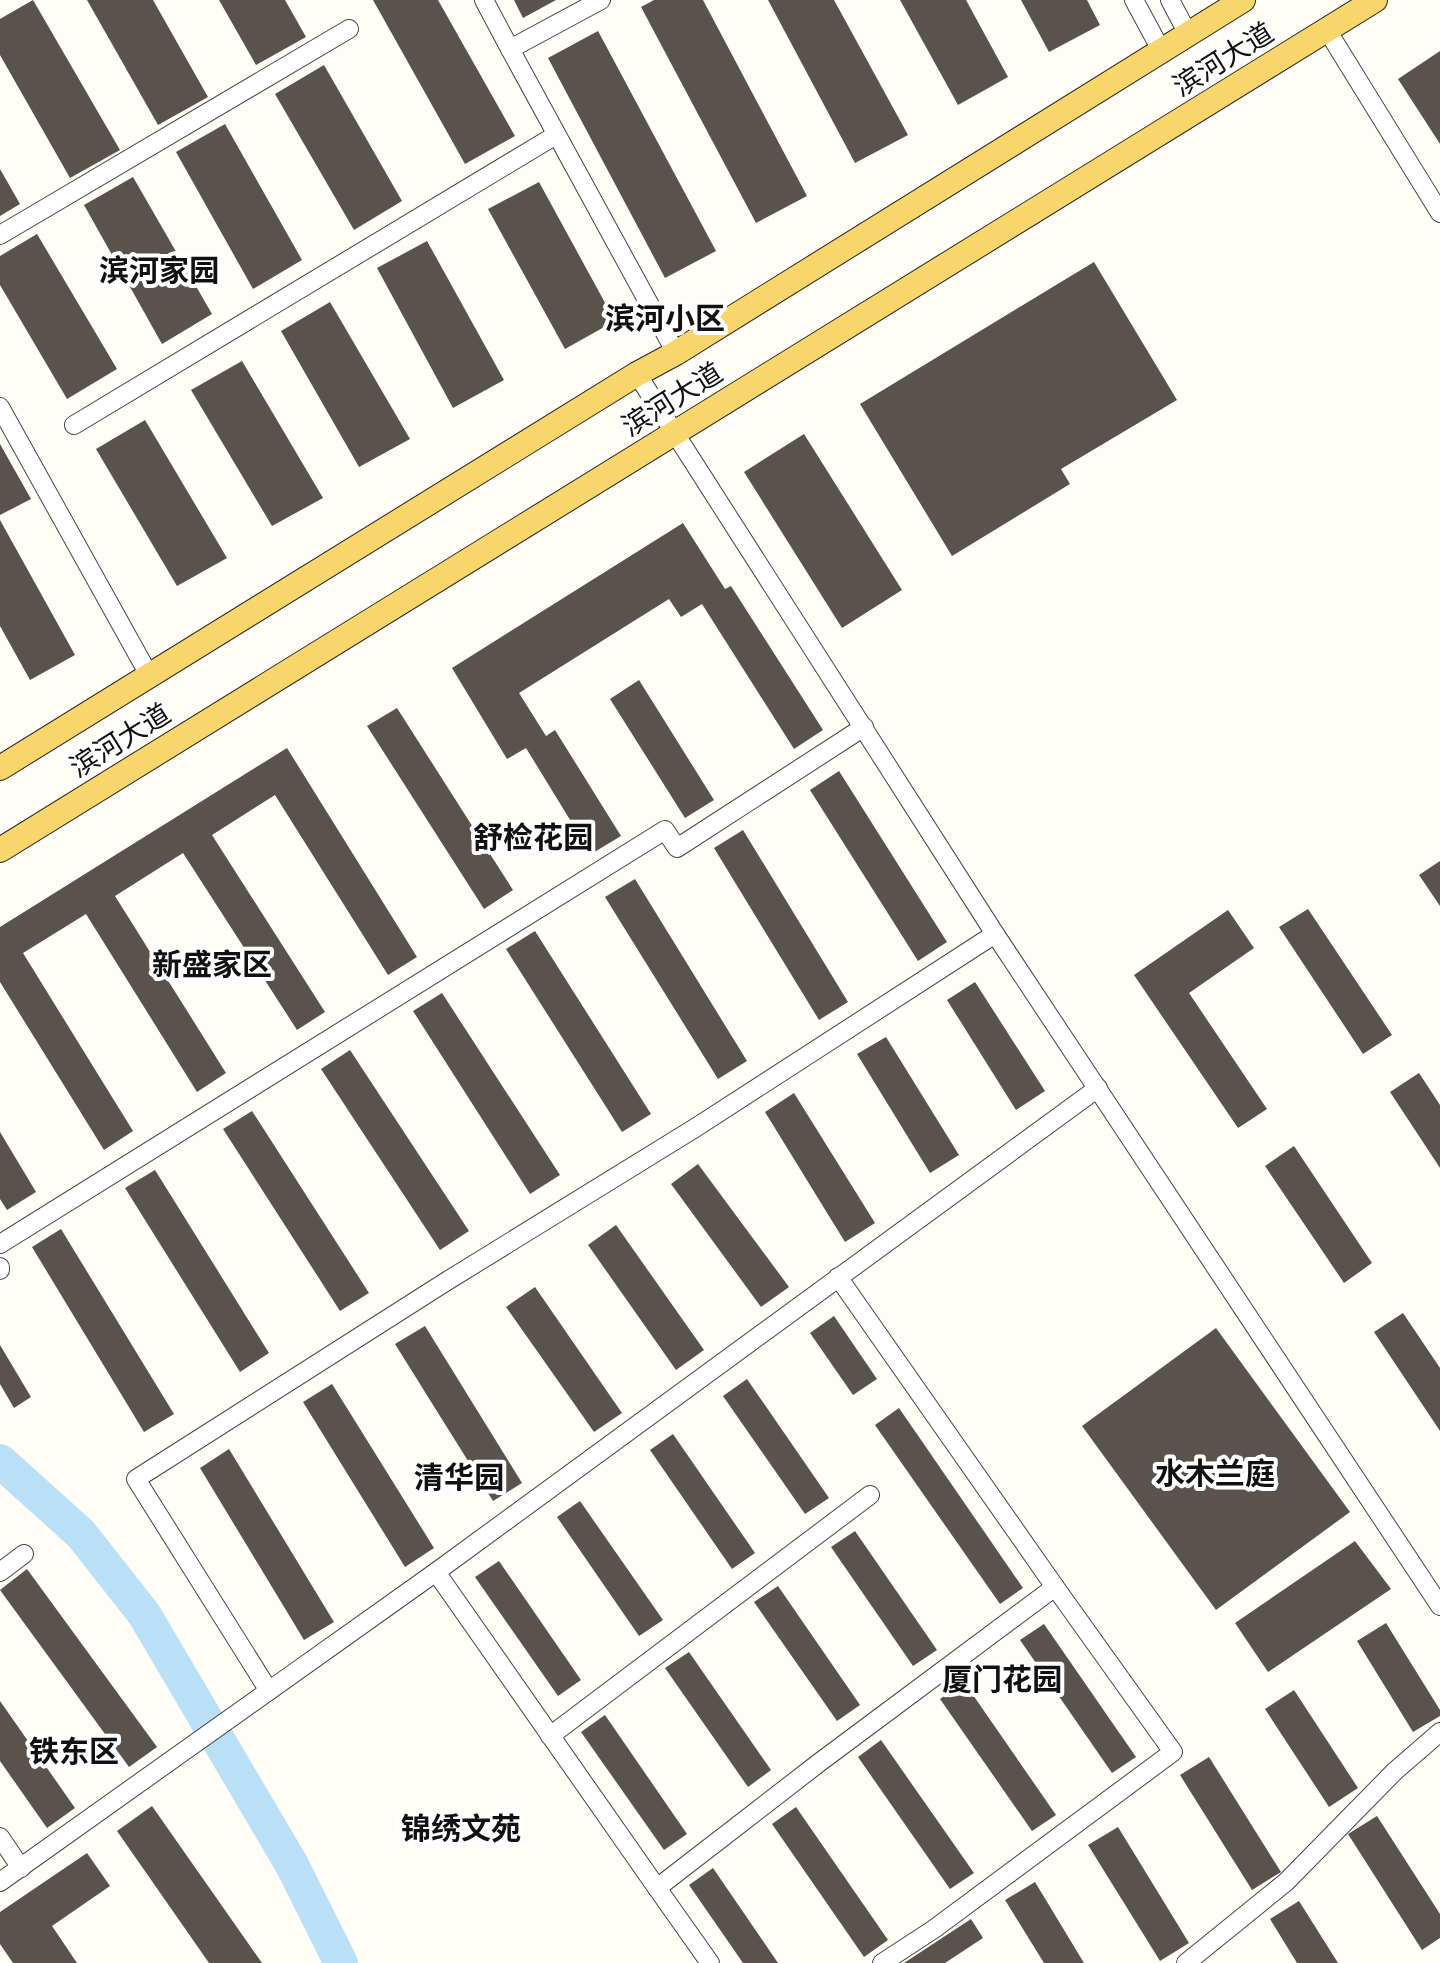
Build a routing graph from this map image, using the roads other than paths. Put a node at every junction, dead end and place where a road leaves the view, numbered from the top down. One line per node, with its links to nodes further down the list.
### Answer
1 (484, 0): 10 (street)
2 (601, 0): 10 (street)
3 (1134, 0): 11 (street)
4 (1170, 0): 9 (street)
5 (1243, 0): 9 (main road, 滨河大道)
6 (1375, 0): 8 (main road, 滨河大道)
7 (349, 29): 14 (street)
8 (1327, 30): 13 (street); 19 (main road, 滨河大道)
9 (1188, 34): 11 (main road, 滨河大道)
10 (510, 49): 12 (street)
11 (1161, 50): 15 (main road, 滨河大道)
12 (556, 135): 15 (street); 18 (street)
13 (1440, 213)
14 (0, 235)
15 (676, 353): 16 (main road, 滨河大道)
16 (637, 374): 19 (street); 20 (main road, 滨河大道)
17 (0, 407): 20 (street)
18 (74, 425)
19 (675, 432): 21 (street); 23 (main road, 滨河大道)
20 (149, 675): 22 (main road, 滨河大道)
21 (864, 727): 24 (street); 26 (street)
22 (0, 768)
23 (0, 850)
24 (995, 934): 25 (street); 34 (street)
25 (1098, 1088): 27 (street); 33 (street)
26 (0, 1244)
27 (838, 1277): 31 (street); 32 (street)
28 (870, 1495): 36 (street)
29 (24, 1554): 30 (street)
30 (0, 1572)
31 (436, 1572): 34 (street); 36 (street)
32 (1055, 1587): 40 (street); 42 (street)
33 (1440, 1606)
34 (269, 1691): 38 (street)
35 (1440, 1732): 43 (street)
36 (550, 1736): 40 (street)
37 (0, 1837): 38 (street)
38 (21, 1868): 39 (street)
39 (0, 1882)
40 (657, 1888): 41 (street)
41 (710, 1963)
42 (882, 1963)
43 (1186, 1963)

